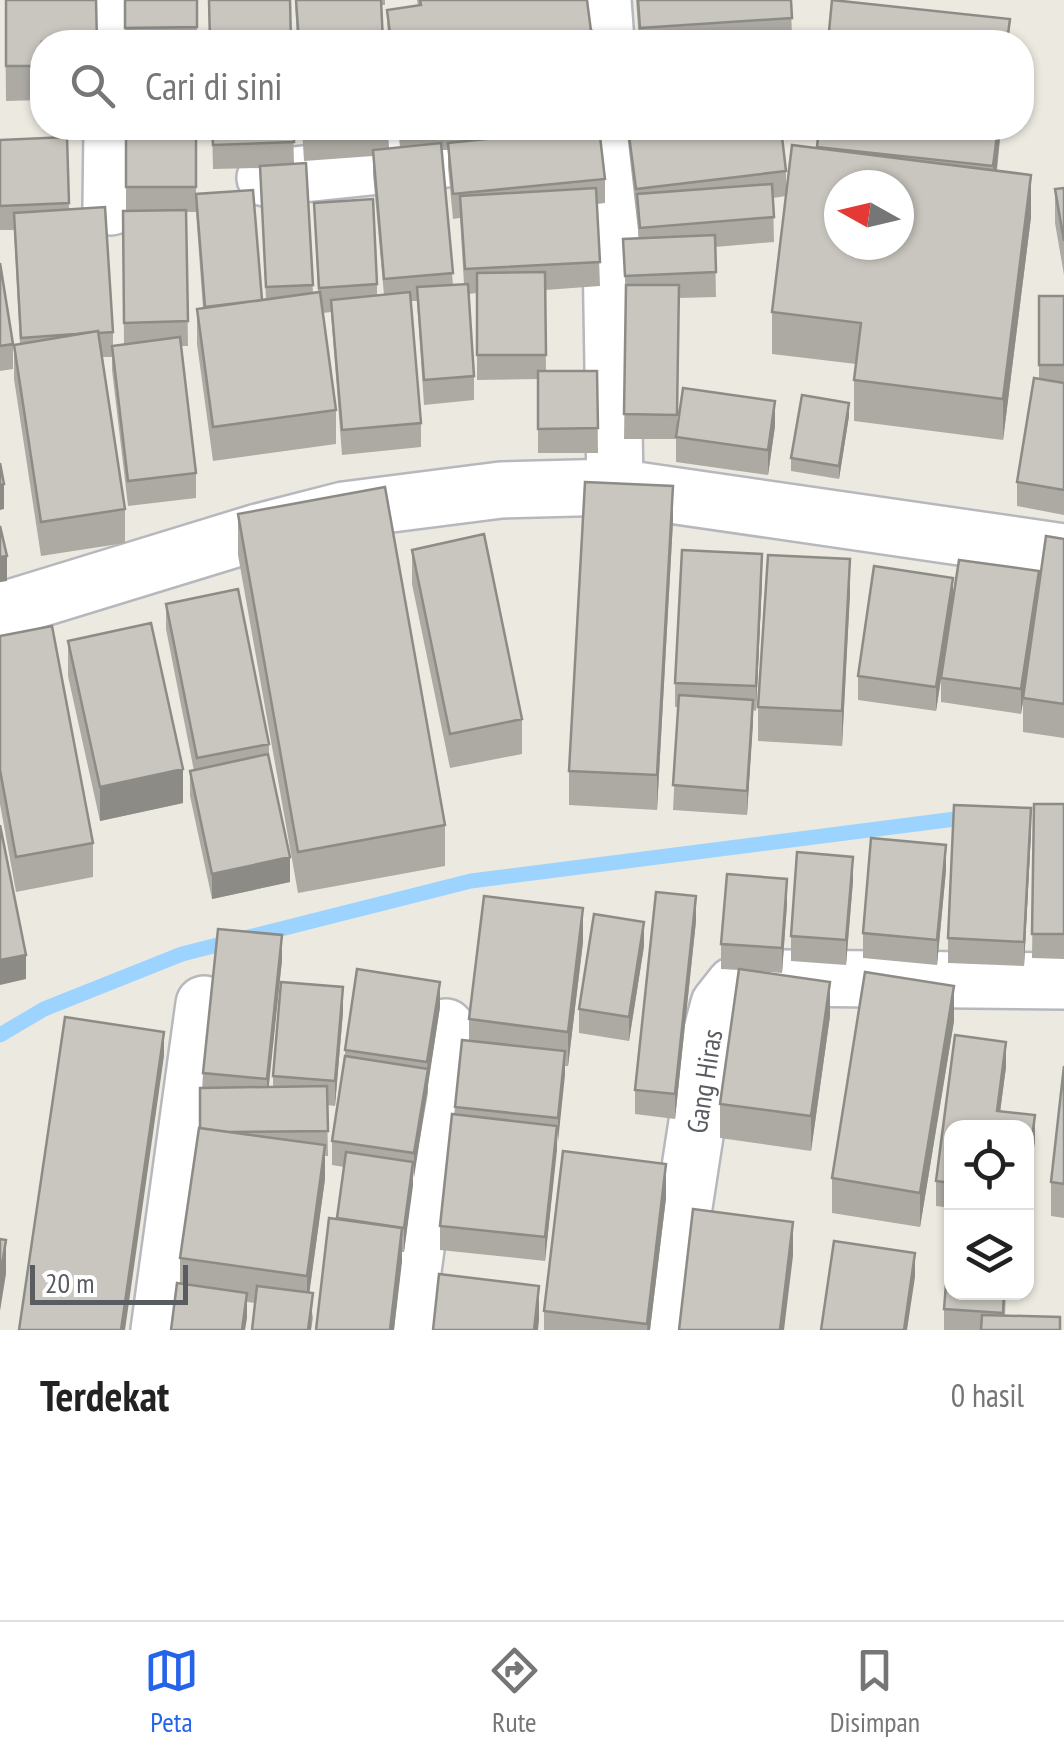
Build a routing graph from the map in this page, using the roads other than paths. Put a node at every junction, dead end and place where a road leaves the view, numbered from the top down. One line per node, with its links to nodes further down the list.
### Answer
1 (115, 0): 3 (street)
2 (602, 0): 4 (street)
3 (114, 30)
4 (605, 30)
5 (112, 140): 9 (street)
6 (563, 140): 8 (street)
7 (610, 140): 10 (street)
8 (265, 178)
9 (111, 207)
10 (615, 487): 11 (street); 12 (street)
11 (1064, 552)
12 (0, 611)
13 (1064, 981): 18 (street, Gang Hiras)
14 (204, 1004): 16 (street)
15 (446, 1027): 17 (street)
16 (159, 1330)
17 (404, 1330)
18 (666, 1330)

